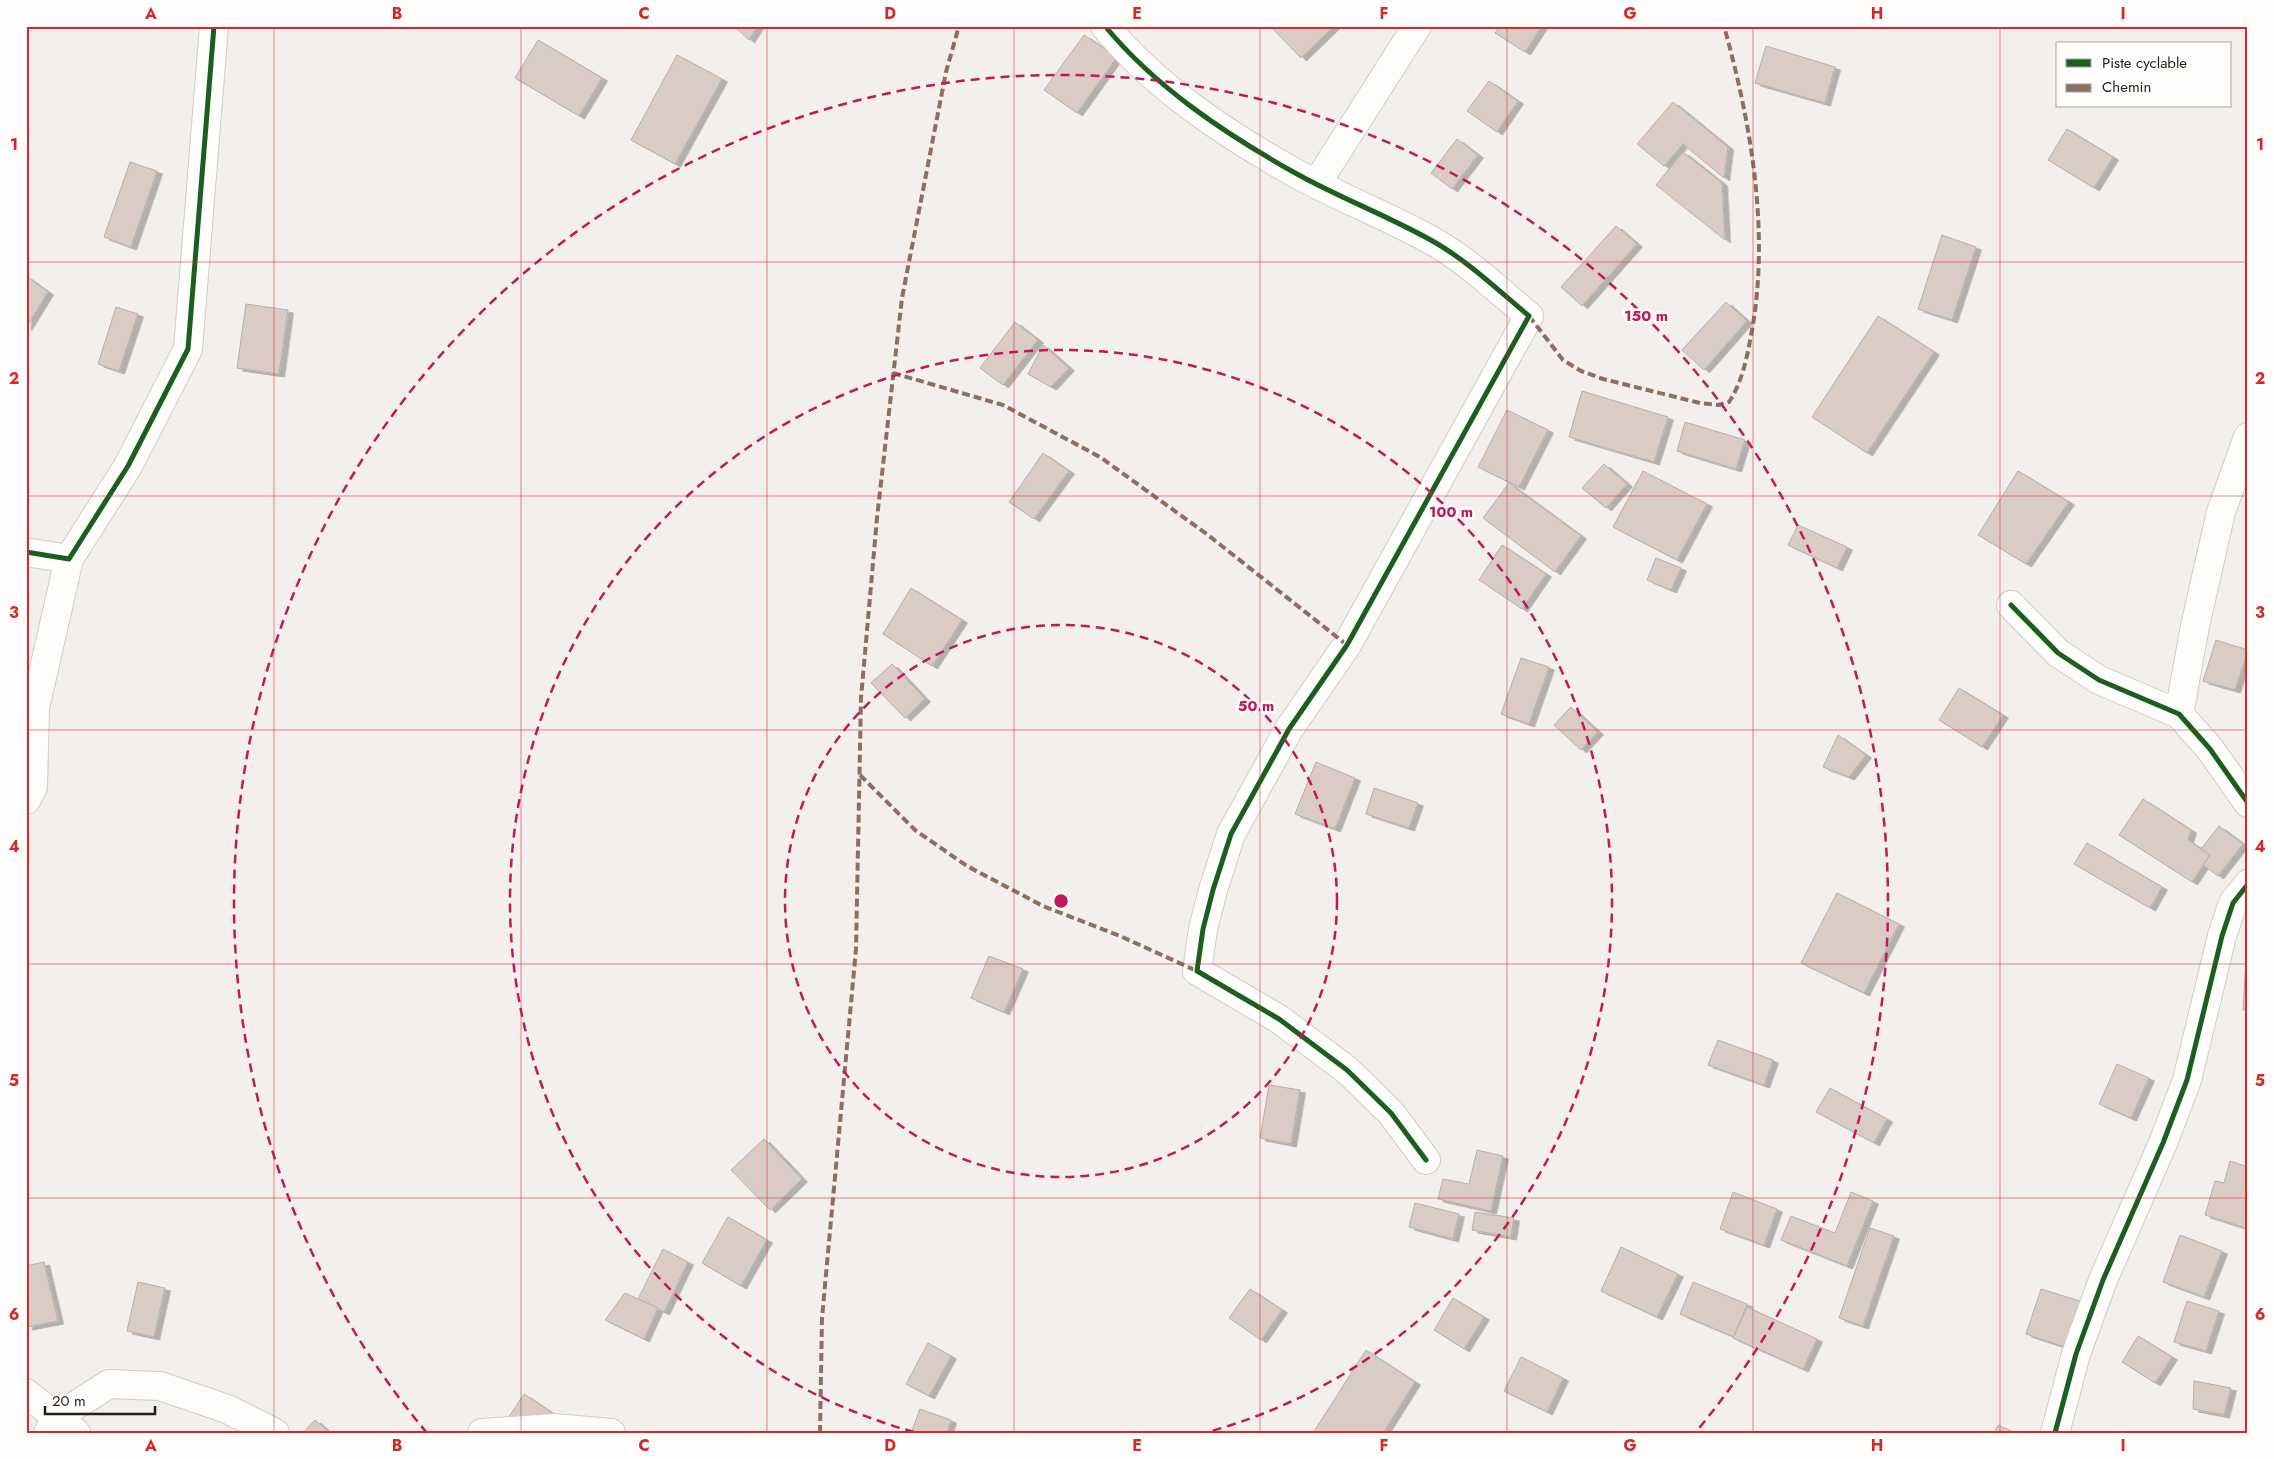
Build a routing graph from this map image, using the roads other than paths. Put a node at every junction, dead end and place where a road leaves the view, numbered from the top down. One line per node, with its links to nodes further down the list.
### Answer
1 (214, 26): 7 (street)
2 (1105, 26): 4 (street)
3 (1417, 26): 4 (street)
4 (1317, 183): 13 (street)
5 (2248, 438): 9 (street)
6 (26, 552): 7 (street)
7 (69, 559): 10 (street)
8 (2011, 605): 9 (street)
9 (2178, 714): 11 (street)
10 (26, 800)
11 (2248, 803)
12 (2248, 884): 19 (street)
13 (1426, 1160)
14 (26, 1393): 15 (street)
15 (60, 1428): 16 (street)
16 (275, 1433)
17 (482, 1433): 18 (street)
18 (611, 1433)
19 (2054, 1433)

